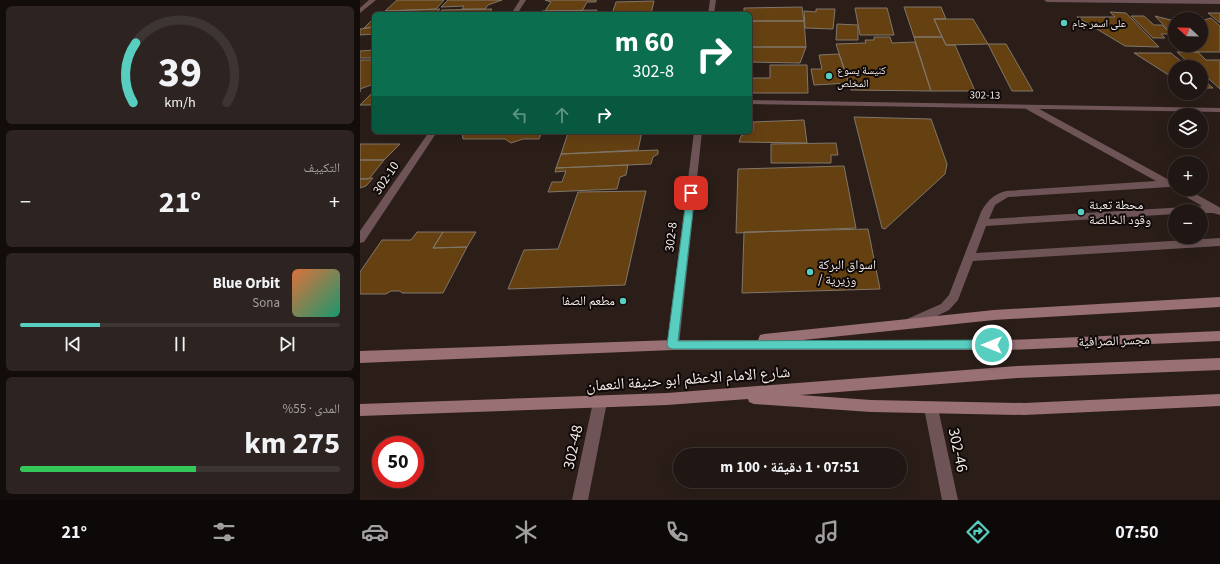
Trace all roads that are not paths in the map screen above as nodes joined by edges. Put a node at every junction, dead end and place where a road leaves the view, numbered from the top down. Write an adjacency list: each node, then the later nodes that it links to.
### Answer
1 (373, 0): 6 (street)
2 (523, 0): 7 (street)
3 (713, 0): 8 (street)
4 (1047, 0): 5 (street)
5 (1220, 2)
6 (360, 11)
7 (515, 12)
8 (711, 12)
9 (752, 102): 10 (street, 302-13)
10 (1029, 107): 11 (street, 302-13); 14 (street)
11 (1220, 110)
12 (432, 134): 21 (street, 302-10)
13 (698, 134): 27 (street, 302-8)
14 (1168, 183)
15 (1168, 185): 20 (street)
16 (1192, 196): 18 (street)
17 (1208, 210): 18 (street)
18 (1218, 210)
19 (1168, 211): 20 (street)
20 (982, 223): 23 (street)
21 (360, 239)
22 (1220, 242): 23 (street)
23 (969, 257): 25 (street)
24 (1220, 302): 25 (main road)
25 (911, 323): 28 (main road)
26 (1220, 336): 29 (main road, مجسر الصرافية)
27 (673, 345): 28 (main road, شارع الامام الاعظم ابو حنيفة النعمان); 30 (main road, شارع الامام الاعظم ابو حنيفة النعمان)
28 (716, 345): 29 (main road, شارع الامام الاعظم ابو حنيفة النعمان)
29 (1008, 345)
30 (360, 357)
31 (1220, 364): 32 (main road, مجسر الصرافية)
32 (1017, 372): 33 (main road, شارع الامام الاعظم ابو حنيفة النعمان)
33 (715, 395): 35 (main road, شارع الامام الاعظم ابو حنيفة النعمان); 36 (main road)
34 (1220, 400): 36 (main road)
35 (600, 402): 37 (main road, شارع الامام الاعظم ابو حنيفة النعمان); 38 (street, 302-48)
36 (932, 408): 39 (street, 302-46)
37 (360, 410)
38 (580, 500)
39 (950, 500)

